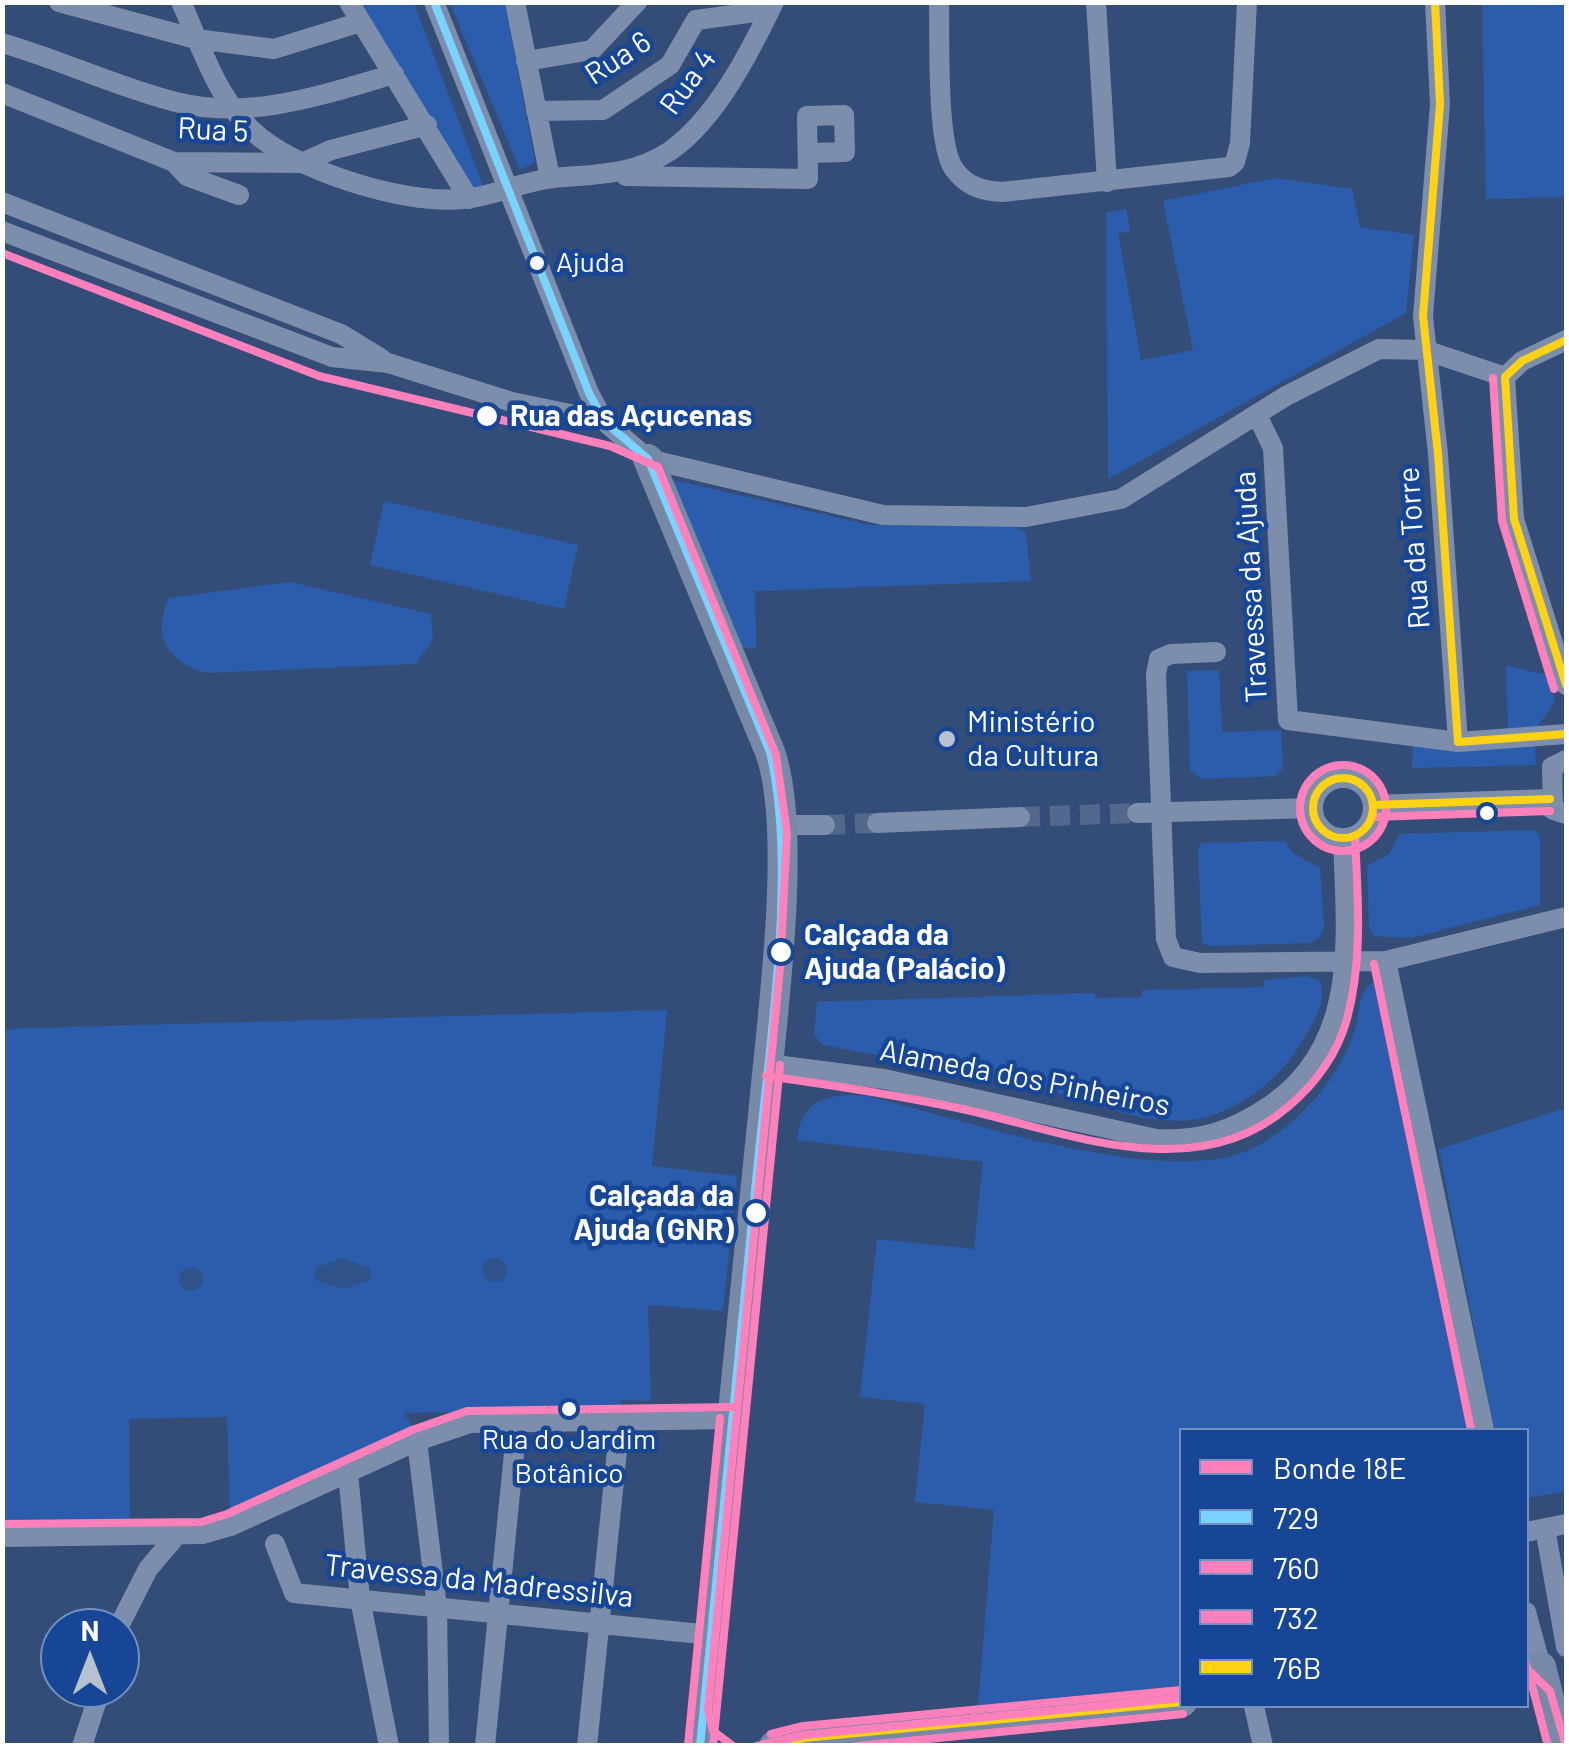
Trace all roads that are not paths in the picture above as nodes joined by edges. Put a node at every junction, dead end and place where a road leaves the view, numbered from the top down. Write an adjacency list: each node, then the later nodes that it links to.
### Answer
1 (59, 2): 13 (street)
2 (181, 2): 13 (street)
3 (349, 2): 12 (street)
4 (434, 2): 27 (street)
5 (515, 2): 15 (street)
6 (637, 2): 15 (street)
7 (938, 2): 26 (street)
8 (1096, 2): 26 (street)
9 (1247, 2): 26 (street)
10 (1434, 2): 33 (street, Rua da Torre)
11 (772, 6): 19 (street, Rua 6); 24 (street, Rua 4)
12 (361, 22): 13 (street); 16 (street)
13 (196, 39): 18 (street)
14 (2, 42): 18 (street)
15 (526, 61): 19 (street)
16 (394, 74): 18 (street); 20 (street)
17 (2, 94): 22 (street, Rua 5)
18 (233, 109): 23 (street)
19 (536, 111): 25 (street)
20 (428, 126): 23 (street, Rua 5); 29 (street)
21 (808, 152): 24 (street)
22 (174, 162): 23 (street, Rua 5); 28 (street)
23 (302, 163): 29 (street, Rua 4)
24 (609, 176): 25 (street, Rua 4)
25 (550, 178): 27 (street, Rua 4)
26 (1107, 182)
27 (508, 189): 29 (street, Rua 4); 37 (street)
28 (239, 195)
29 (469, 199)
30 (2, 202): 34 (street)
31 (2, 230): 34 (street)
32 (1566, 340): 35 (street)
33 (1425, 350): 35 (street); 36 (street); 44 (street, Rua da Torre)
34 (388, 363): 37 (street)
35 (1505, 377): 40 (street)
36 (1257, 415): 38 (street); 44 (street, Travessa da Ajuda)
37 (604, 421): 38 (street)
38 (648, 459): 54 (street)
39 (1566, 620): 40 (street)
40 (1546, 630): 42 (street)
41 (1216, 652): 48 (street)
42 (1566, 685)
43 (1566, 734): 44 (street, Travessa da Ajuda)
44 (1458, 742)
45 (1566, 756): 50 (street)
46 (1373, 805): 47 (street); 50 (street); 55 (street)
47 (1312, 808): 48 (street); 55 (street)
48 (1162, 812): 49 (street); 57 (street)
49 (1137, 813)
50 (1562, 815)
51 (1020, 817): 52 (street)
52 (878, 823)
53 (825, 824): 54 (street)
54 (780, 825): 59 (street)
55 (1344, 838): 57 (street, Alameda dos Pinheiros)
56 (1566, 918): 58 (street)
57 (1346, 960): 58 (street); 59 (street, Alameda dos Pinheiros)
58 (1386, 960): 63 (street)
59 (768, 1064): 60 (street)
60 (732, 1419): 61 (street); 76 (street)
61 (620, 1421): 62 (street); 74 (street)
62 (517, 1422): 64 (street); 73 (street)
63 (1484, 1428)
64 (418, 1441): 65 (street); 71 (street)
65 (348, 1473): 68 (street); 70 (street)
66 (1546, 1528): 77 (street)
67 (2, 1536): 68 (street)
68 (176, 1536): 72 (street)
69 (274, 1544): 70 (street, Travessa da Madressilva)
70 (360, 1599): 71 (street, Travessa da Madressilva); 85 (street)
71 (437, 1607): 73 (street, Travessa da Madressilva); 86 (street)
72 (128, 1608)
73 (498, 1614): 74 (street, Travessa da Madressilva); 87 (street)
74 (599, 1624): 76 (street, Travessa da Madressilva); 88 (street)
75 (1529, 1633): 78 (street)
76 (711, 1635): 89 (street)
77 (1566, 1647)
78 (1534, 1668): 83 (street)
79 (1179, 1702): 82 (street)
80 (94, 1708): 84 (street)
81 (1254, 1708): 91 (street)
82 (928, 1736): 90 (street)
83 (1562, 1740)
84 (82, 1746)
85 (389, 1746)
86 (439, 1746)
87 (485, 1746)
88 (587, 1746)
89 (700, 1746)
90 (774, 1746)
91 (1263, 1746)

